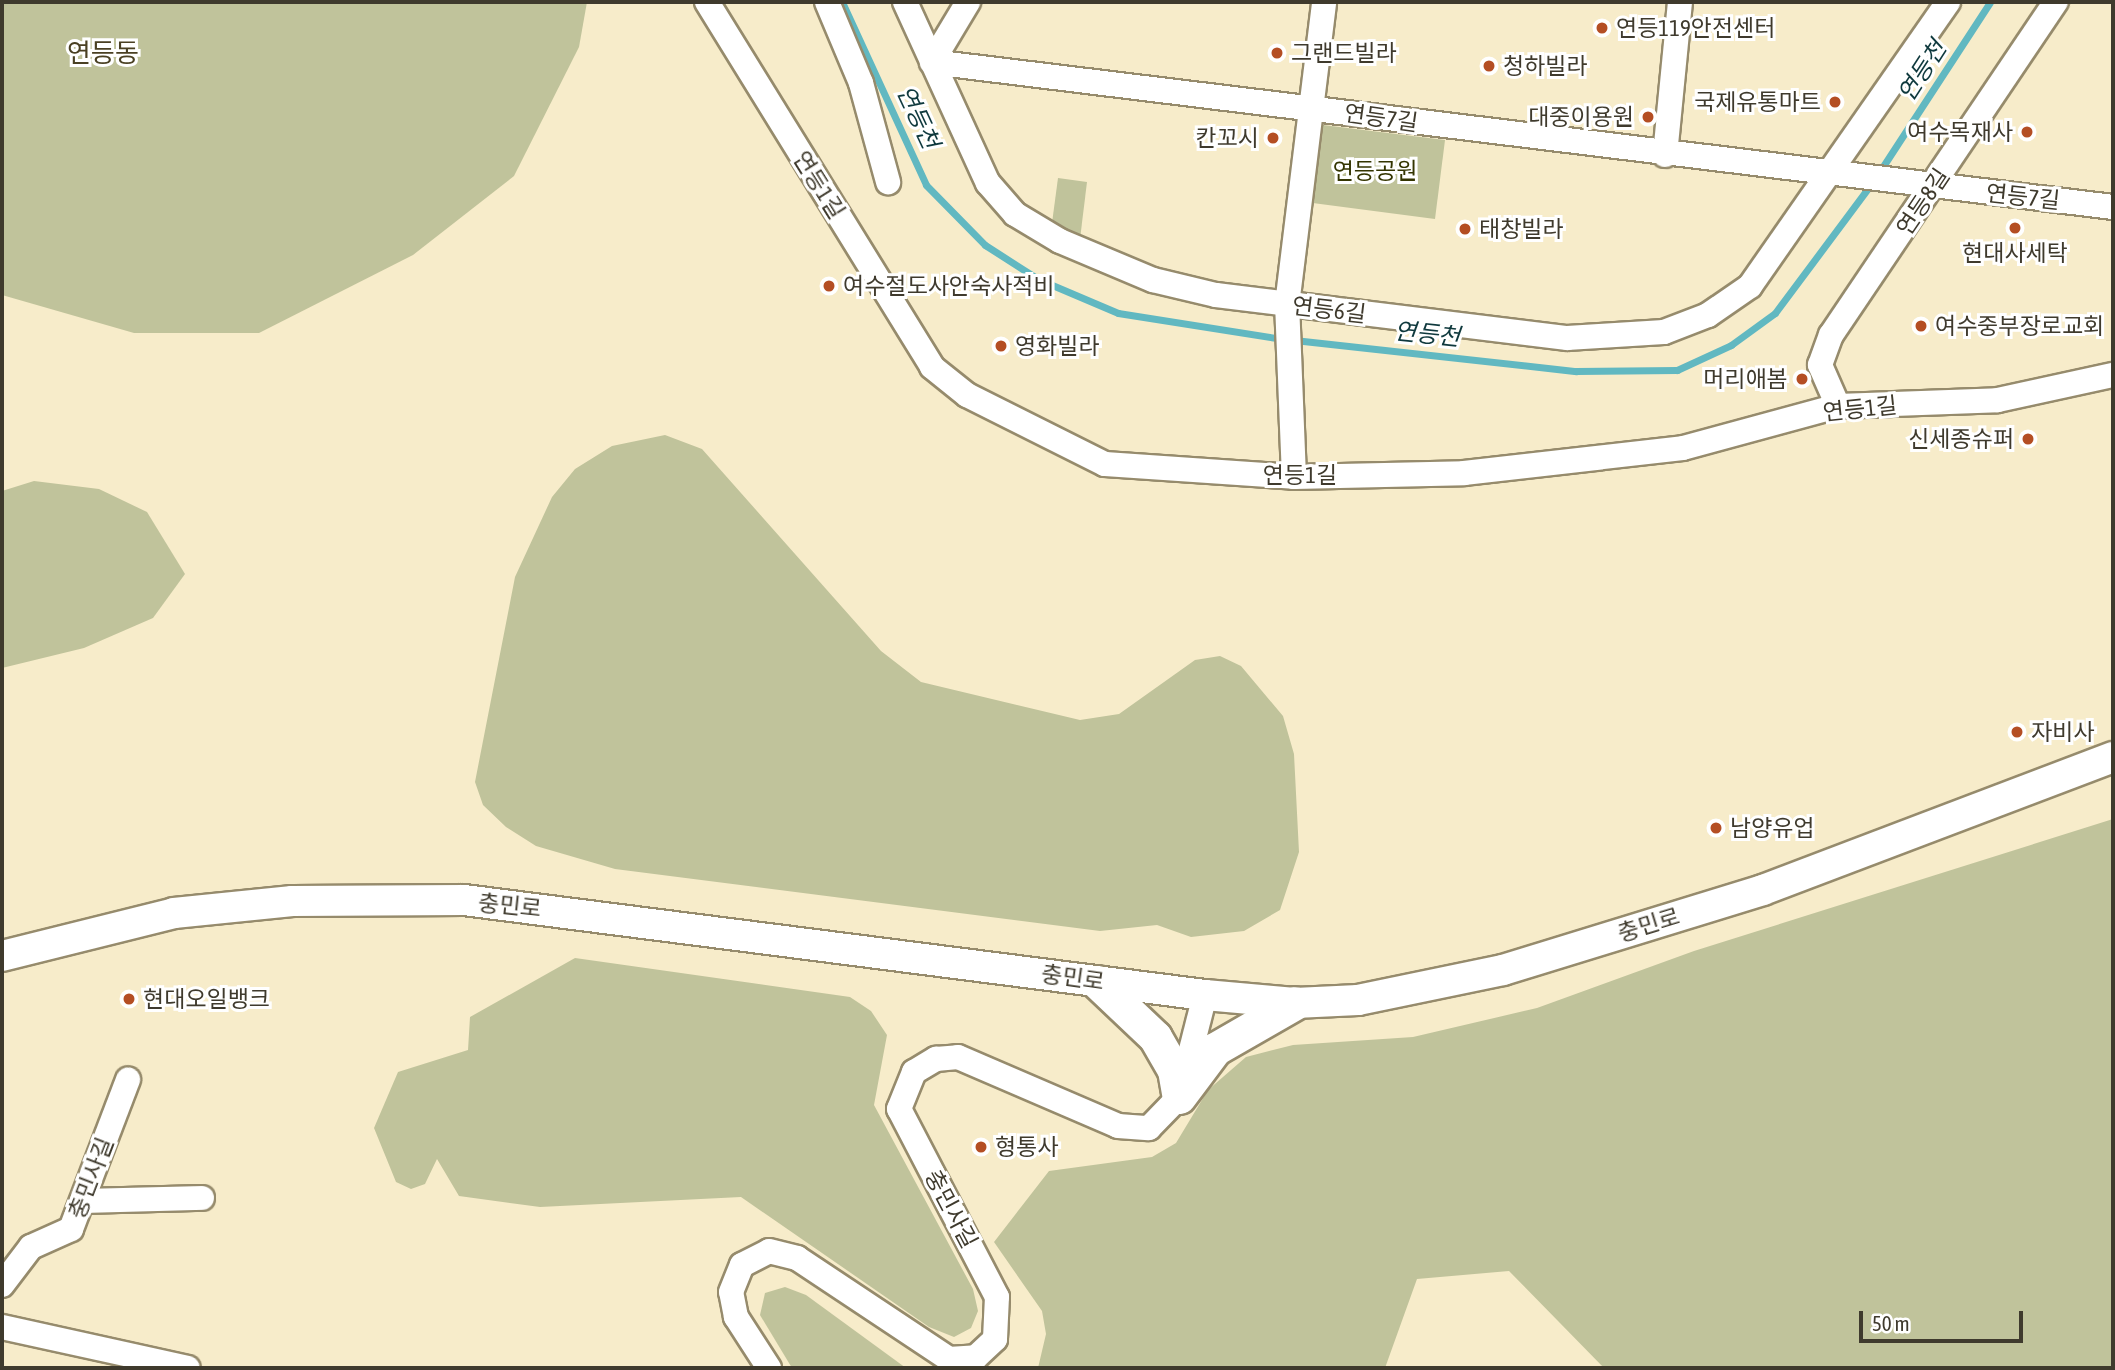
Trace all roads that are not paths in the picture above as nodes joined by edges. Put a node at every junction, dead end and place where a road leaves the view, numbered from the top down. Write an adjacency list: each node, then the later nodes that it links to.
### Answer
1 (707, 2): 19 (street, 연등1길)
2 (827, 2): 13 (street)
3 (905, 2): 9 (street, 연등6길)
4 (968, 2): 9 (street)
5 (1324, 2): 10 (street)
6 (1680, 2): 11 (street)
7 (1948, 2): 12 (street, 연등6길)
8 (2056, 2): 14 (street, 연등8길)
9 (932, 62): 10 (street, 연등7길); 16 (street, 연등6길)
10 (1311, 108): 11 (street, 연등7길); 16 (street)
11 (1665, 155): 12 (street, 연등7길)
12 (1830, 177): 14 (street, 연등7길); 16 (street, 연등6길)
13 (888, 182)
14 (1934, 187): 15 (street, 연등7길); 18 (street, 연등8길)
15 (2113, 207)
16 (1287, 305): 19 (street)
17 (2113, 375): 18 (street, 연등1길)
18 (1838, 406): 19 (street, 연등1길)
19 (1294, 477)
20 (2113, 757): 24 (street, 충민로)
21 (2, 956): 22 (street, 충민로)
22 (1097, 982): 23 (street, 충민로); 26 (main road)
23 (1205, 995): 24 (street, 충민로); 26 (street, 충민사길)
24 (1295, 1003): 26 (main road)
25 (128, 1080): 28 (street, 충민사길)
26 (1179, 1097): 32 (street, 충민사길)
27 (202, 1198): 28 (street)
28 (85, 1201): 29 (street, 충민사길)
29 (2, 1285)
30 (2, 1327): 31 (street)
31 (188, 1368)
32 (769, 1368)

